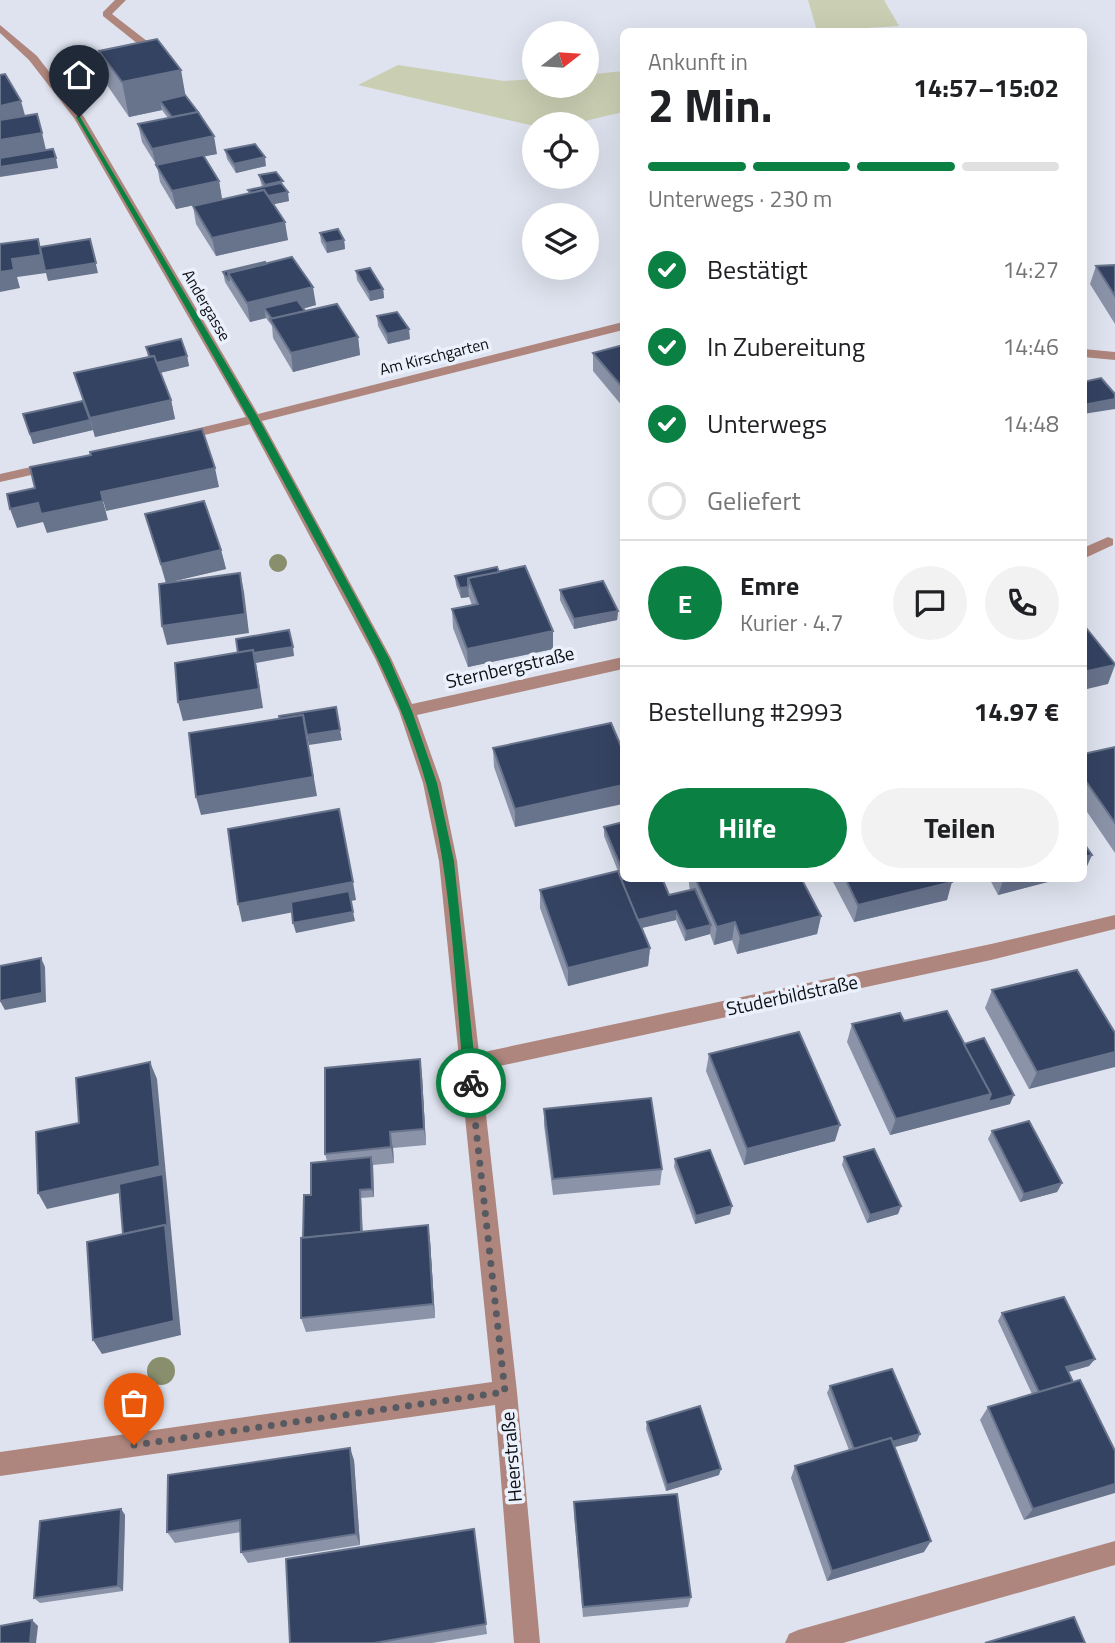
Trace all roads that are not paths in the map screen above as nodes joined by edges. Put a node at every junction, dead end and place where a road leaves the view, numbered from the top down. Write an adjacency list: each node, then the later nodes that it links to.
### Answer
1 (121, 0): 3 (street)
2 (0, 28): 7 (street, Andergasse)
3 (152, 50)
4 (620, 327): 7 (street, Am Kirschgarten)
5 (1087, 353): 6 (street)
6 (1115, 356)
7 (254, 419): 8 (street, Am Kirschgarten); 13 (street, Andergasse)
8 (160, 441)
9 (67, 463): 10 (street)
10 (0, 478)
11 (1108, 542): 12 (street)
12 (1087, 552)
13 (361, 617): 15 (street, Heerstraße)
14 (620, 664): 15 (street, Sternbergstraße)
15 (407, 711): 17 (street, Heerstraße)
16 (1115, 922): 17 (street, Studerbildstraße)
17 (469, 1063): 18 (street, Heerstraße)
18 (505, 1392): 19 (street); 21 (street, Heerstraße)
19 (0, 1464)
20 (1115, 1553): 22 (street)
21 (527, 1643)
22 (798, 1643)

